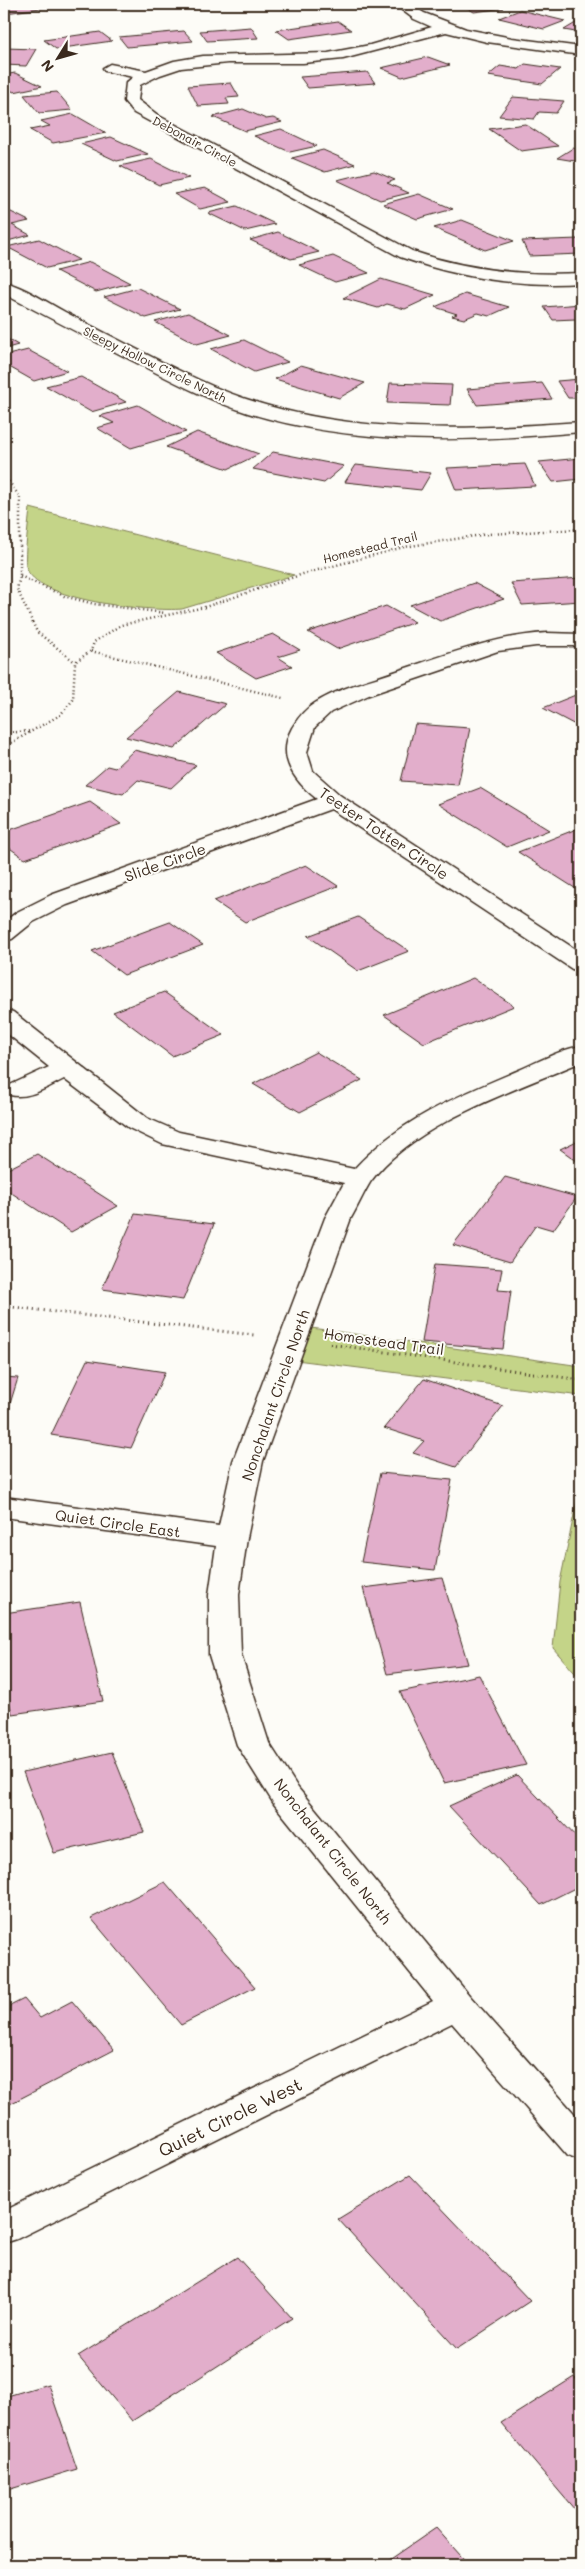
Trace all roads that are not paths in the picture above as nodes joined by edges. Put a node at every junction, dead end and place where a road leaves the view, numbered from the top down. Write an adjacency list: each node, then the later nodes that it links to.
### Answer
1 (401, 4): 2 (street)
2 (447, 27): 3 (street); 5 (street)
3 (581, 51)
4 (110, 68): 5 (street)
5 (145, 75): 6 (street, Debonair Circle)
6 (581, 278)
7 (4, 288): 8 (street, Sleepy Hollow Circle North)
8 (581, 427)
9 (581, 640): 10 (street, Teeter Totter Circle)
10 (333, 801): 11 (street, Slide Circle); 12 (street, Teeter Totter Circle)
11 (4, 934)
12 (581, 964)
13 (4, 1017): 15 (street)
14 (581, 1053): 17 (street, Nonchalant Circle North)
15 (67, 1069): 16 (street); 17 (street)
16 (19, 1090)
17 (360, 1178): 19 (street, Nonchalant Circle North)
18 (4, 1507): 19 (street, Quiet Circle East)
19 (232, 1538): 20 (street, Nonchalant Circle North)
20 (457, 2005): 21 (street, Nonchalant Circle North); 22 (street, Quiet Circle West)
21 (581, 2146)
22 (4, 2228)

